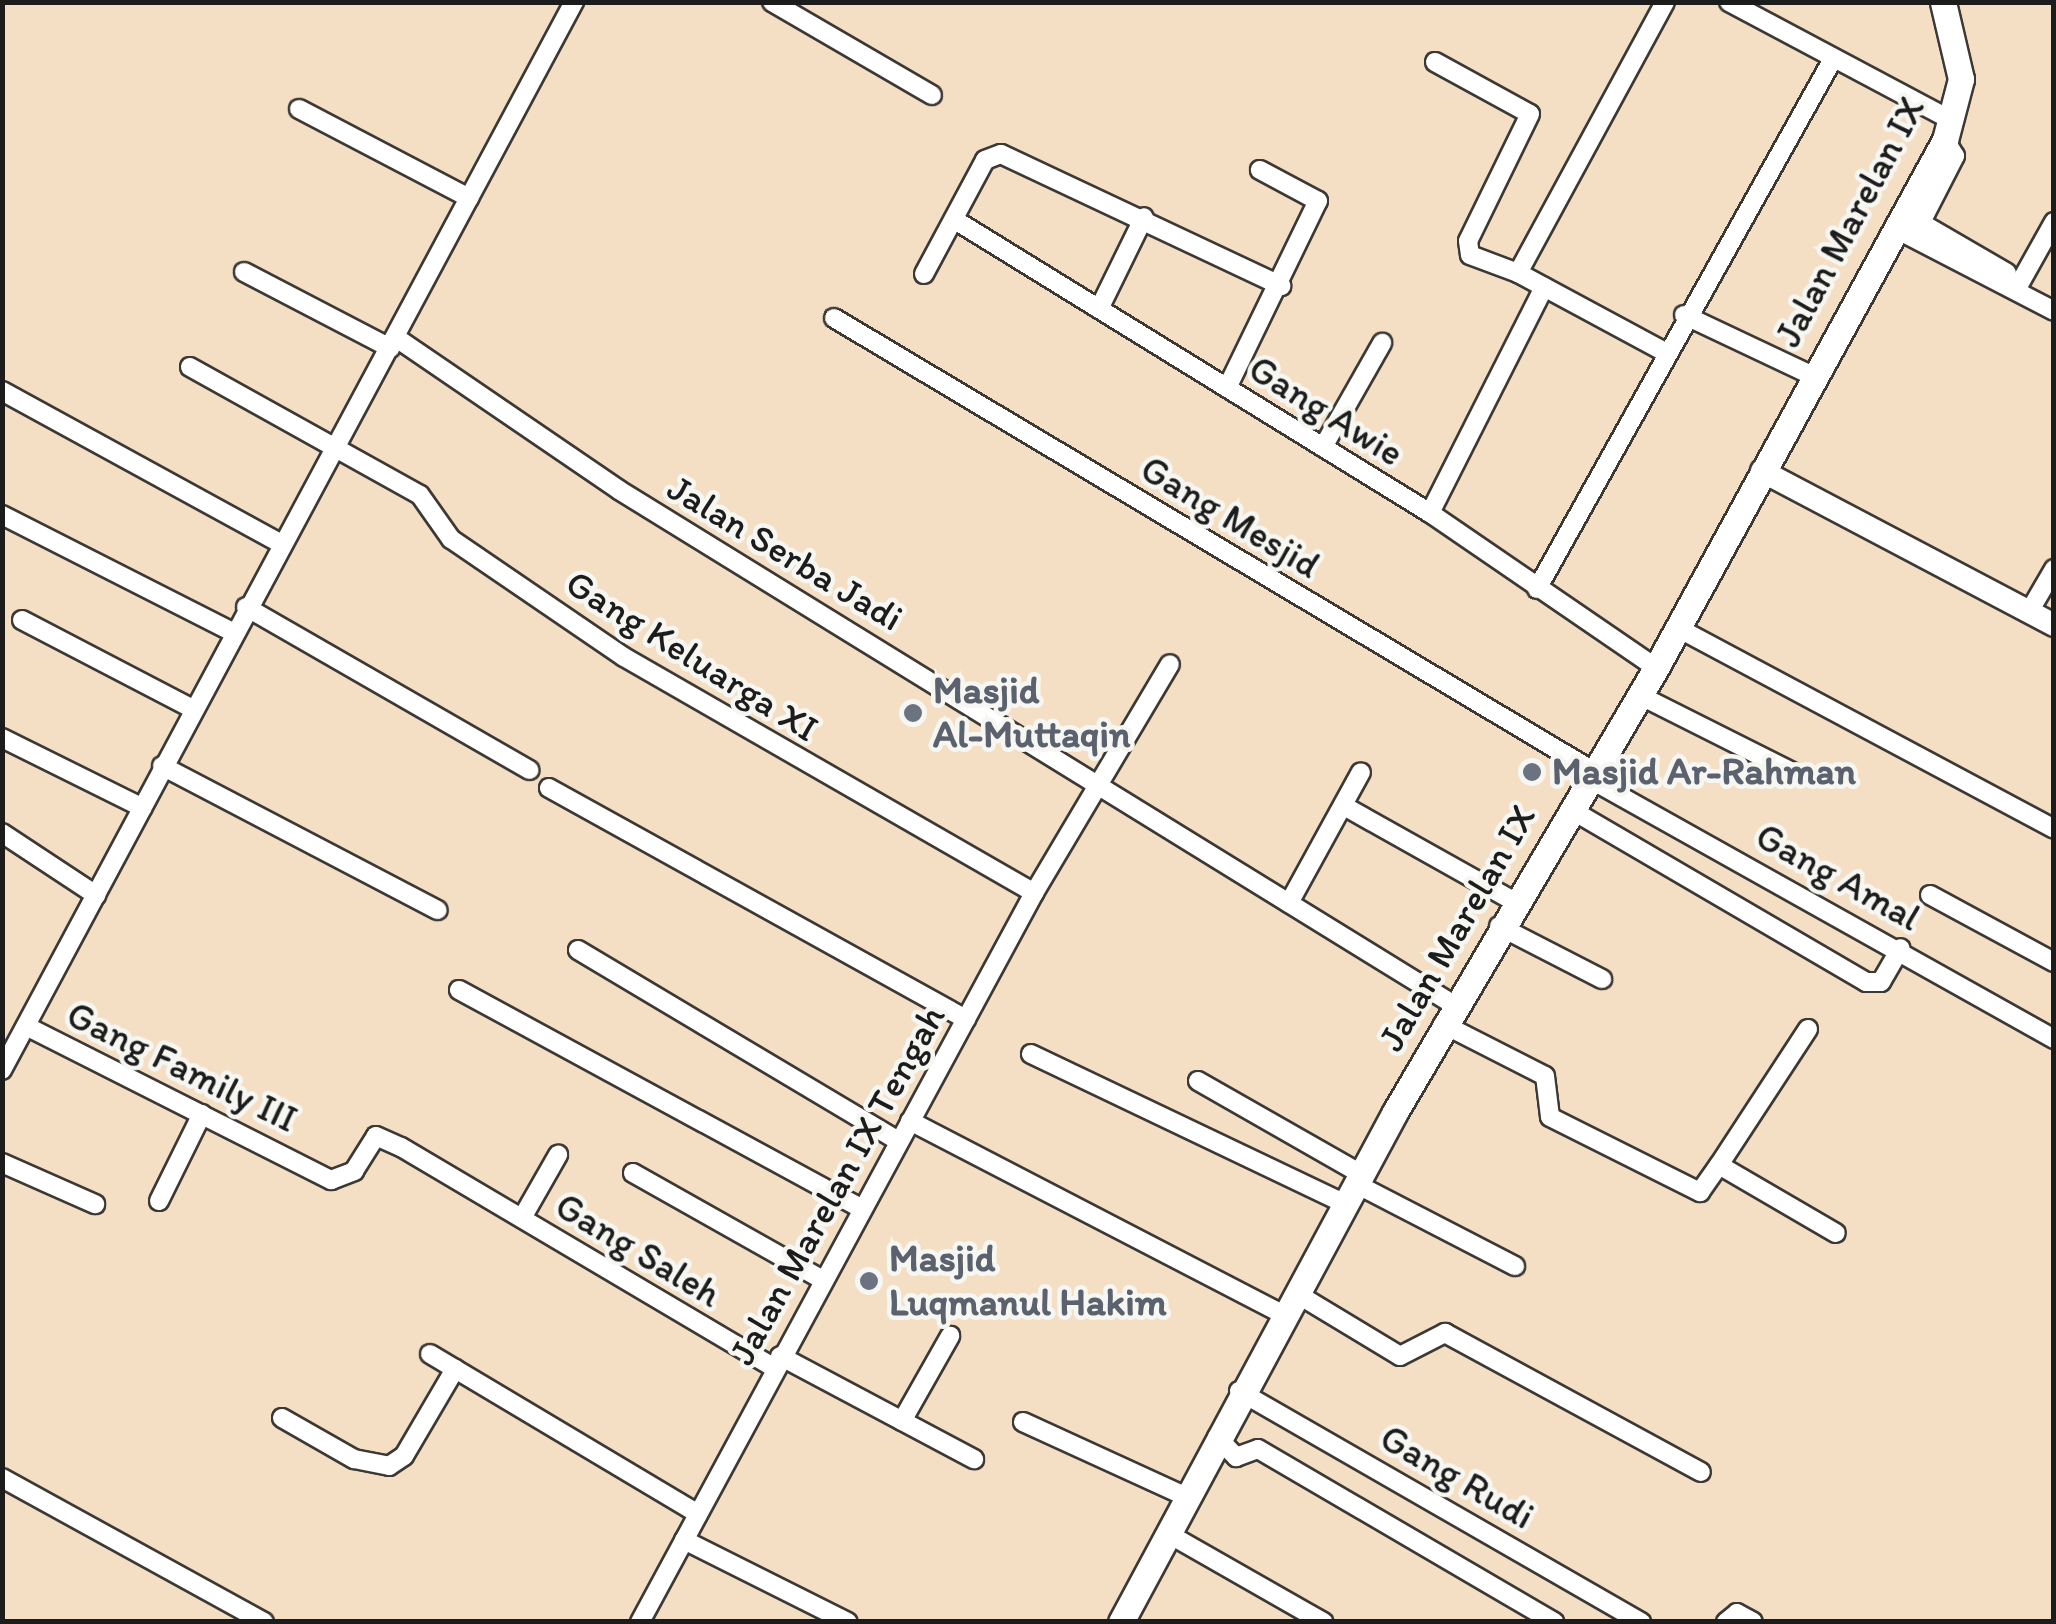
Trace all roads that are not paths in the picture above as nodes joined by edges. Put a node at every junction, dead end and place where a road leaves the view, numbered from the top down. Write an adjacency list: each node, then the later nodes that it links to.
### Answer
1 (574, 2): 12 (street)
2 (772, 2): 8 (street)
3 (1664, 2): 18 (street)
4 (1729, 2): 6 (street)
5 (1943, 2): 10 (main road, Jalan Marelan IX)
6 (1833, 59): 10 (street); 26 (street)
7 (1435, 62): 18 (street)
8 (932, 95)
9 (299, 109): 12 (street)
10 (1947, 129): 16 (main road, Jalan Marelan IX)
11 (1260, 170): 21 (street)
12 (469, 198): 28 (street)
13 (1144, 217): 14 (street); 21 (street); 24 (street)
14 (955, 220): 19 (street); 24 (street, Gang Awie)
15 (2054, 222): 20 (street)
16 (1907, 227): 20 (street); 32 (main road, Jalan Marelan IX)
17 (244, 272): 28 (street, Jalan Serba Jadi)
18 (1518, 273): 22 (street)
19 (924, 274)
20 (2018, 285): 23 (street); 25 (street)
21 (1282, 286): 33 (street)
22 (1544, 287): 30 (street); 38 (street)
23 (2054, 298)
24 (1099, 309): 33 (street, Gang Awie)
25 (2054, 311)
26 (1684, 315): 30 (street); 32 (street)
27 (834, 318): 57 (street, Gang Mesjid)
28 (392, 342): 36 (street); 59 (street, Jalan Serba Jadi)
29 (1382, 343): 35 (street)
30 (1663, 351): 42 (street)
31 (190, 367): 36 (street, Gang Keluarga XI)
32 (1810, 375): 37 (main road, Jalan Marelan IX)
33 (1227, 388): 35 (street, Gang Awie)
34 (2, 392): 40 (street)
35 (1323, 447): 38 (street, Gang Awie)
36 (336, 448): 40 (street); 66 (street, Gang Keluarga XI)
37 (1762, 471): 44 (street); 47 (main road, Jalan Marelan IX)
38 (1430, 513): 42 (street, Gang Awie)
39 (2, 515): 48 (street)
40 (282, 544): 43 (street)
41 (2054, 569): 44 (street)
42 (1537, 589): 50 (street, Gang Awie)
43 (246, 607): 48 (street); 55 (street)
44 (2030, 612): 46 (street)
45 (22, 620): 52 (street)
46 (2054, 625)
47 (1678, 628): 50 (main road, Jalan Marelan IX); 64 (street)
48 (234, 632): 52 (street)
49 (1170, 664): 59 (street, Jalan Marelan IX Tengah)
50 (1656, 668): 51 (main road, Jalan Marelan IX)
51 (1640, 695): 57 (main road, Jalan Marelan IX); 58 (street)
52 (192, 710): 54 (street)
53 (2, 738): 62 (street)
54 (162, 766): 62 (street); 71 (street)
55 (530, 770)
56 (1361, 772): 61 (street)
57 (1590, 774): 63 (main road, Jalan Marelan IX); 73 (street, Gang Amal)
58 (1796, 774)
59 (1097, 784): 66 (street, Jalan Marelan IX Tengah); 70 (street, Jalan Serba Jadi)
60 (549, 788): 79 (street)
61 (1344, 806): 69 (street); 70 (street)
62 (143, 808): 67 (street)
63 (1570, 808): 69 (main road, Jalan Marelan IX); 73 (street)
64 (2054, 828)
65 (2, 834): 67 (street)
66 (1034, 893): 79 (street, Jalan Marelan IX Tengah)
67 (96, 896): 80 (street)
68 (1930, 896): 75 (street)
69 (1513, 901): 72 (main road, Jalan Marelan IX)
70 (1289, 902): 78 (street, Jalan Serba Jadi)
71 (438, 910)
72 (1499, 926): 76 (street); 78 (main road, Jalan Marelan IX)
73 (1901, 948): 82 (street, Gang Amal)
74 (578, 950): 88 (street)
75 (2054, 962)
76 (1602, 979)
77 (459, 990): 97 (street)
78 (1449, 1014): 91 (street, Jalan Serba Jadi); 94 (main road, Jalan Marelan IX)
79 (966, 1019): 87 (street, Jalan Marelan IX Tengah)
80 (26, 1026): 84 (street); 86 (street, Gang Family III)
81 (1808, 1029): 91 (street)
82 (2054, 1039)
83 (1030, 1054): 94 (street)
84 (2, 1070)
85 (1198, 1082): 94 (street)
86 (202, 1114): 92 (street, Gang Family III); 95 (street)
87 (910, 1122): 88 (street, Jalan Marelan IX Tengah); 102 (street)
88 (899, 1141): 97 (street, Jalan Marelan IX Tengah)
89 (558, 1155): 98 (street)
90 (2, 1163): 96 (street)
91 (1719, 1165): 99 (street)
92 (309, 1166): 98 (street, Gang Saleh)
93 (633, 1174): 101 (street)
94 (1354, 1187): 100 (street); 102 (main road, Jalan Marelan IX)
95 (159, 1200)
96 (95, 1204)
97 (862, 1209): 101 (street, Jalan Marelan IX Tengah)
98 (522, 1218): 105 (street, Gang Saleh)
99 (1836, 1233)
100 (1515, 1266)
101 (823, 1280): 105 (street, Jalan Marelan IX Tengah)
102 (1292, 1306): 107 (main road, Jalan Marelan IX); 113 (street)
103 (950, 1336): 109 (street)
104 (430, 1354): 106 (street)
105 (777, 1362): 109 (street, Gang Saleh); 116 (street, Jalan Marelan IX Tengah)
106 (455, 1370): 108 (street); 116 (street)
107 (1240, 1391): 111 (main road, Jalan Marelan IX); 125 (street, Gang Rudi)
108 (282, 1418)
109 (902, 1421): 112 (street, Gang Saleh)
110 (1023, 1422): 115 (street)
111 (1217, 1437): 115 (main road, Jalan Marelan IX); 124 (street)
112 (974, 1459)
113 (1701, 1472)
114 (2, 1478): 119 (street)
115 (1188, 1497): 117 (main road, Jalan Marelan IX)
116 (698, 1514): 118 (street, Jalan Marelan IX Tengah)
117 (1166, 1533): 122 (main road, Jalan Marelan IX); 123 (street)
118 (684, 1540): 120 (street, Jalan Marelan IX Tengah); 121 (street)
119 (264, 1622)
120 (640, 1622)
121 (848, 1622)
122 (1122, 1622)
123 (1323, 1622)
124 (1554, 1622)
125 (1641, 1622)
126 (1726, 1622): 127 (street)
127 (1753, 1622)

